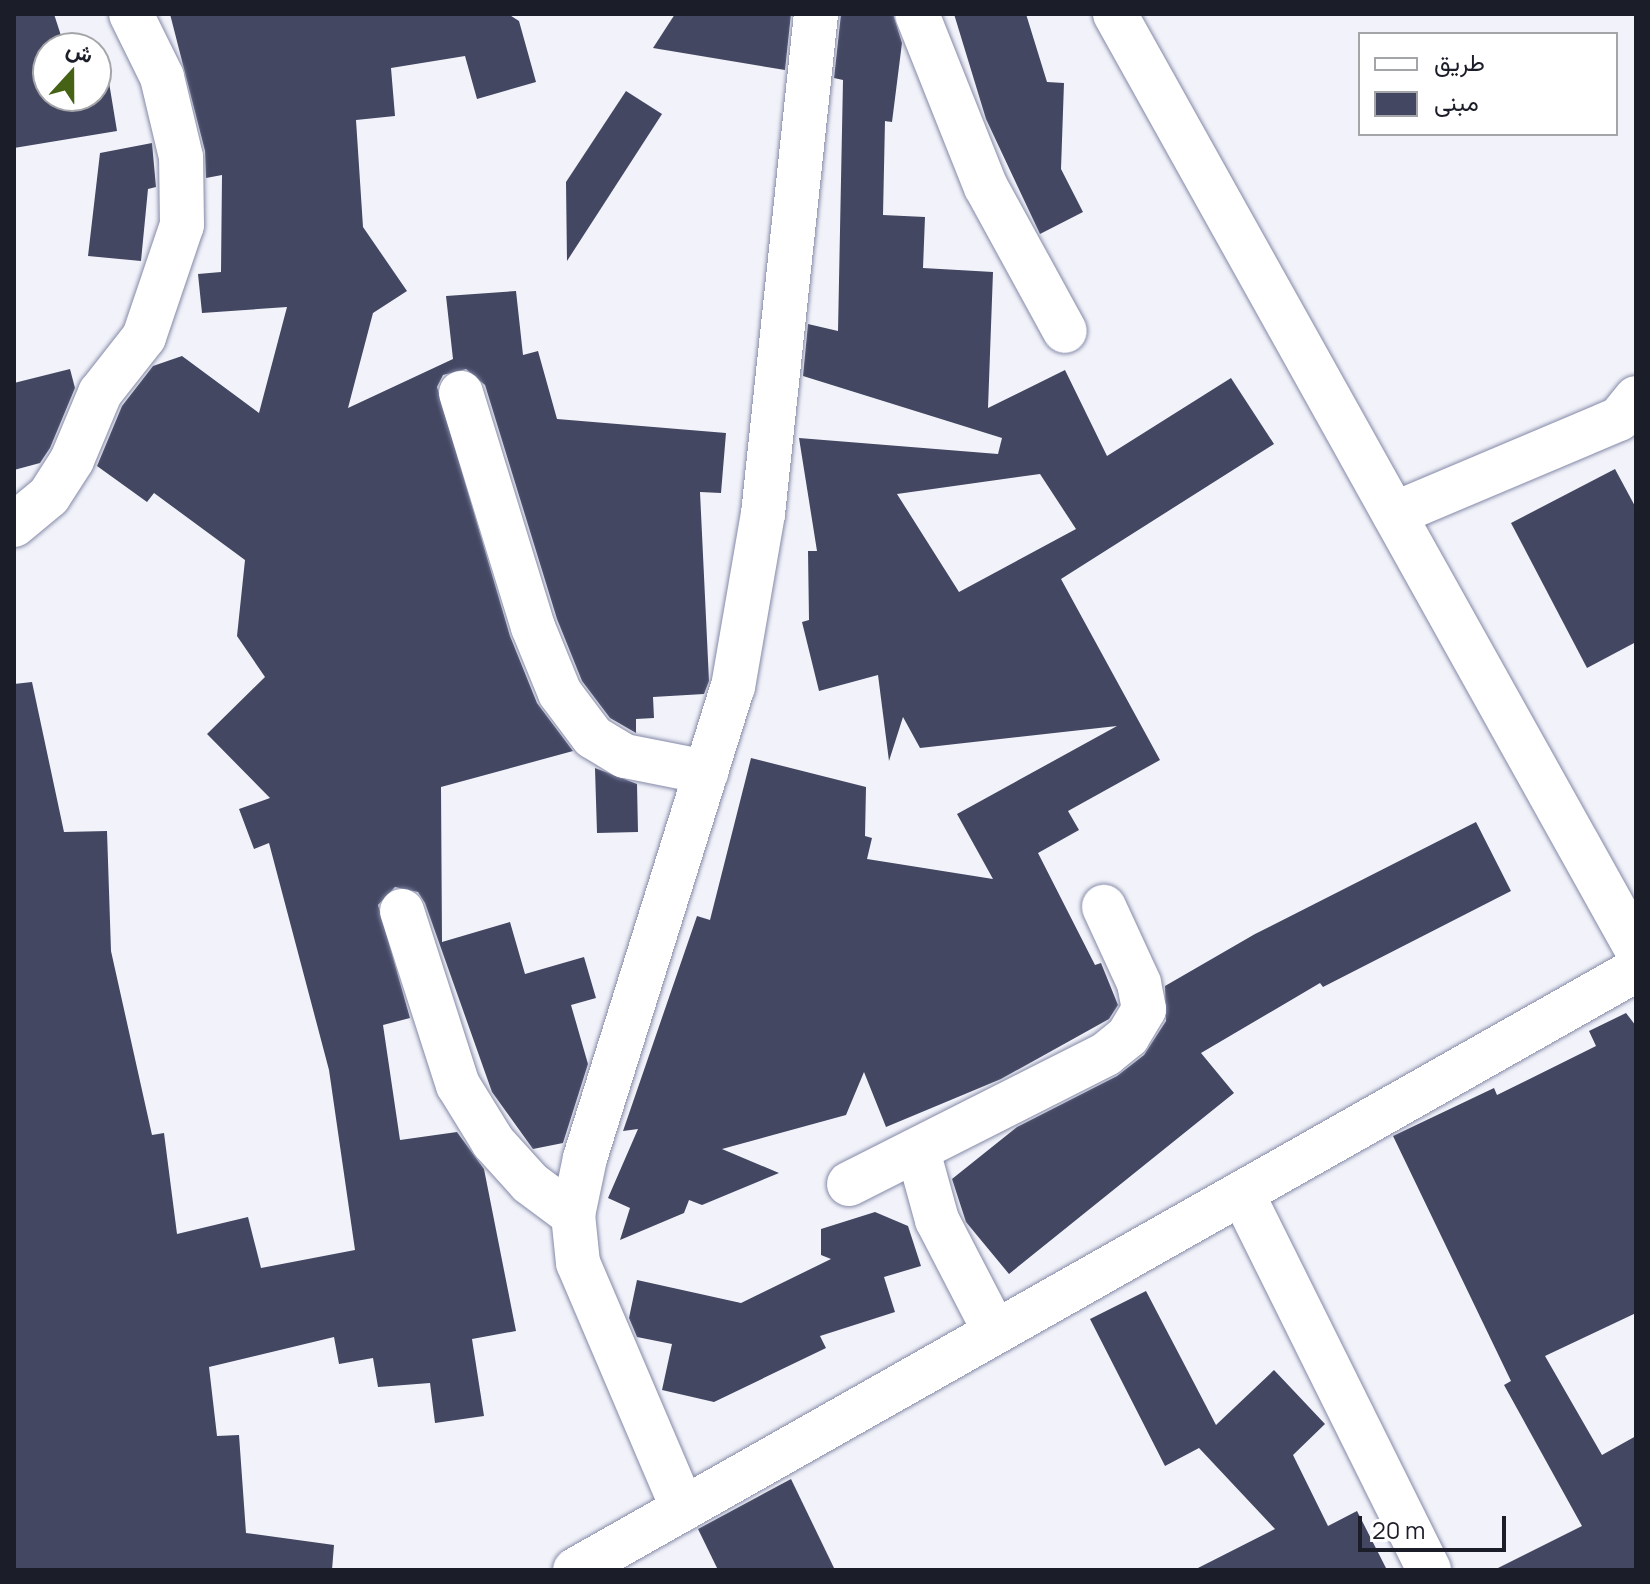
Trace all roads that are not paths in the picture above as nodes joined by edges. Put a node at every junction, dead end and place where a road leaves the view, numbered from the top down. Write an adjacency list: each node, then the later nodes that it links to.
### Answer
1 (131, 14): 9 (street)
2 (816, 14): 10 (street)
3 (917, 14): 5 (street)
4 (1115, 14): 8 (street)
5 (1065, 331)
6 (461, 393): 10 (street)
7 (1636, 398): 8 (street)
8 (1394, 514): 13 (street)
9 (14, 525)
10 (706, 772): 18 (street)
11 (1104, 907): 15 (street)
12 (402, 911): 18 (street)
13 (1636, 948)
14 (1636, 970): 17 (street)
15 (918, 1151): 16 (street); 19 (street)
16 (849, 1184)
17 (1242, 1193): 19 (street); 22 (street)
18 (573, 1215): 20 (street)
19 (995, 1332): 20 (street)
20 (683, 1509): 21 (street)
21 (575, 1570)
22 (1429, 1570)

